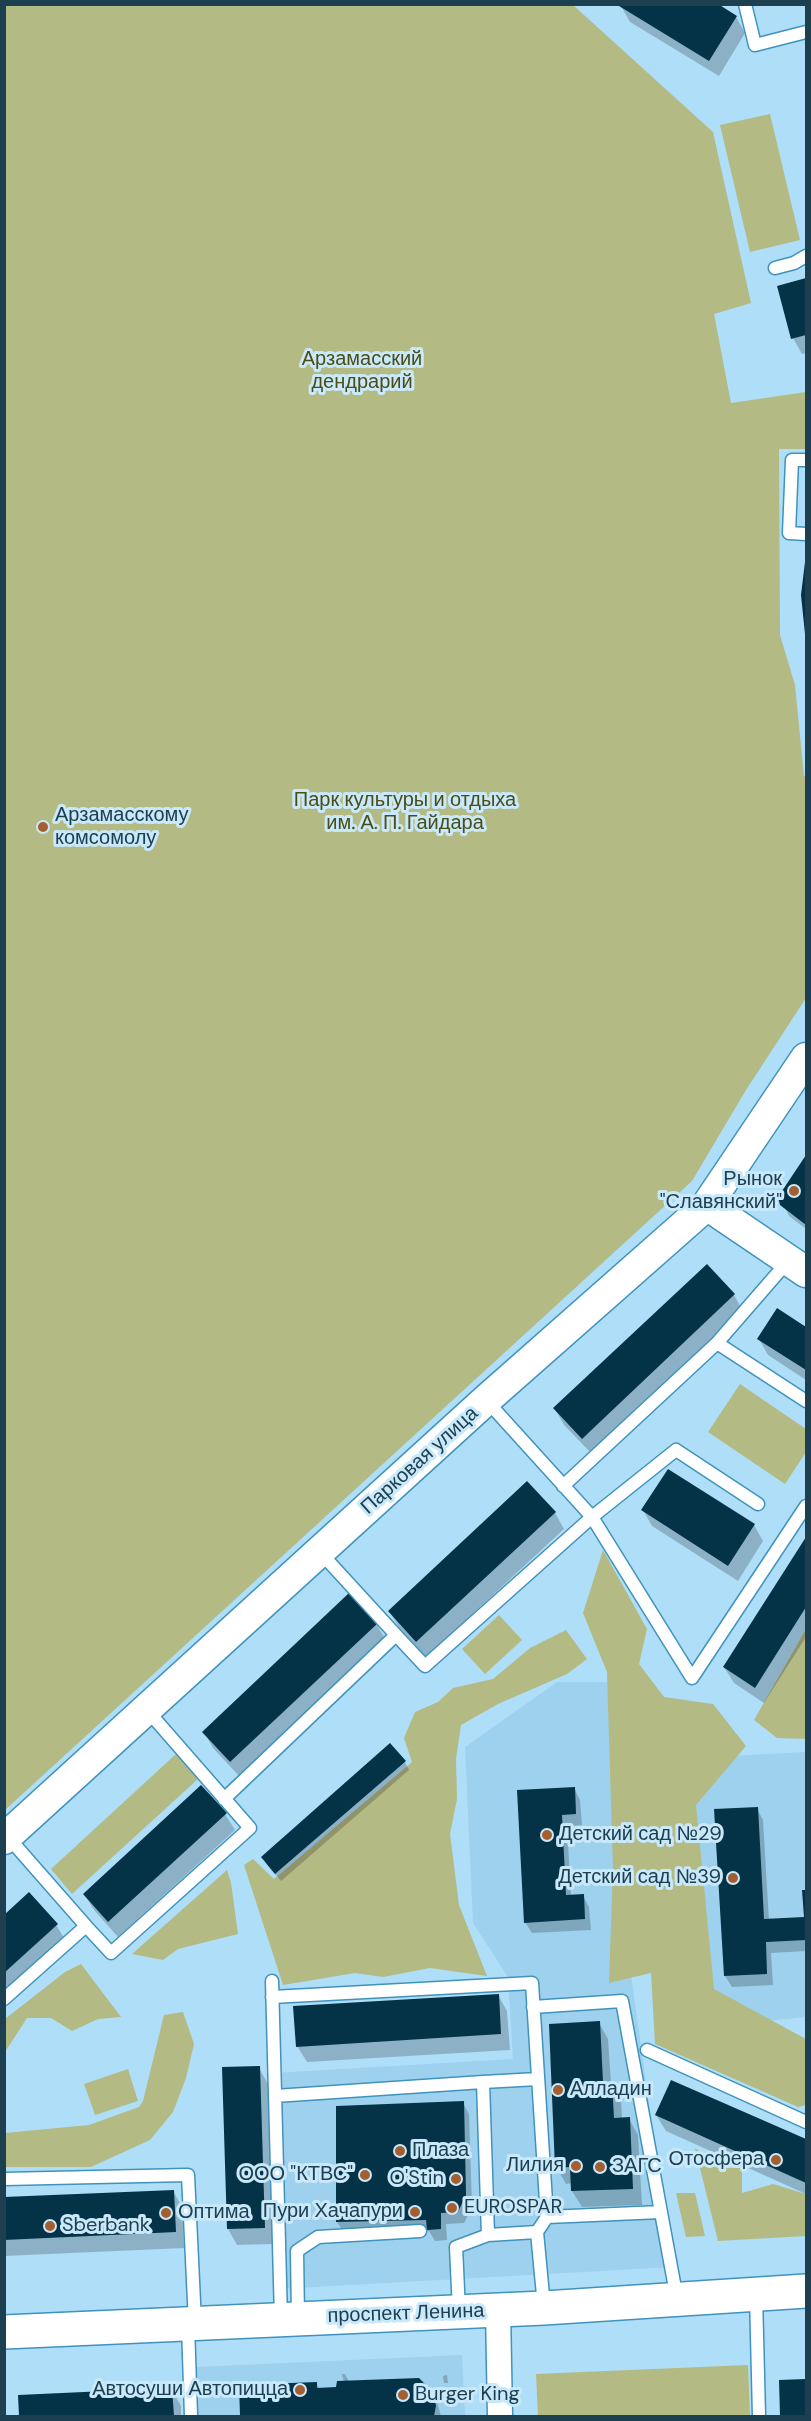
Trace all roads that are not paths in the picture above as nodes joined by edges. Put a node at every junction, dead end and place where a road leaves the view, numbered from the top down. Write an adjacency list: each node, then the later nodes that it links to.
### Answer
1 (745, 4): 2 (lane)
2 (807, 32)
3 (807, 256): 4 (lane)
4 (775, 268)
5 (807, 460): 6 (lane)
6 (807, 534)
7 (807, 1058): 8 (street, Парковая улица)
8 (707, 1205): 9 (street); 11 (street, Парковая улица)
9 (798, 1266): 10 (lane)
10 (717, 1343): 12 (lane); 13 (lane)
11 (486, 1400): 13 (lane); 17 (street, Парковая улица)
12 (807, 1401)
13 (563, 1486): 16 (lane)
14 (758, 1504): 16 (lane)
15 (807, 1506): 16 (lane)
16 (592, 1517): 18 (lane)
17 (320, 1552): 18 (lane); 19 (street, Парковая улица)
18 (396, 1635): 20 (lane)
19 (147, 1709): 20 (lane); 21 (street, Парковая улица)
20 (224, 1799): 22 (lane)
21 (6, 1838): 22 (lane)
22 (86, 1926): 25 (lane)
23 (272, 1982): 24 (lane)
24 (272, 1996): 26 (lane); 30 (lane)
25 (4, 1999)
26 (533, 2007): 28 (lane); 33 (lane)
27 (647, 2050): 31 (lane)
28 (538, 2079): 29 (lane); 34 (lane)
29 (483, 2082): 30 (lane); 37 (lane)
30 (274, 2096): 44 (lane)
31 (807, 2122)
32 (4, 2179): 45 (lane)
33 (661, 2212): 34 (lane); 40 (lane)
34 (547, 2217): 36 (lane)
35 (420, 2231): 44 (lane)
36 (537, 2232): 37 (lane); 41 (lane)
37 (488, 2235): 43 (lane)
38 (807, 2291): 39 (main road, проспект Ленина)
39 (756, 2295): 40 (main road, проспект Ленина); 49 (lane)
40 (677, 2300): 41 (main road, проспект Ленина)
41 (544, 2308): 42 (main road, проспект Ленина)
42 (498, 2310): 43 (main road, проспект Ленина); 48 (street)
43 (459, 2312): 44 (main road, проспект Ленина)
44 (290, 2319): 45 (main road, проспект Ленина)
45 (191, 2324): 46 (main road, проспект Ленина); 47 (lane)
46 (4, 2332)
47 (191, 2416)
48 (500, 2416)
49 (759, 2416)

